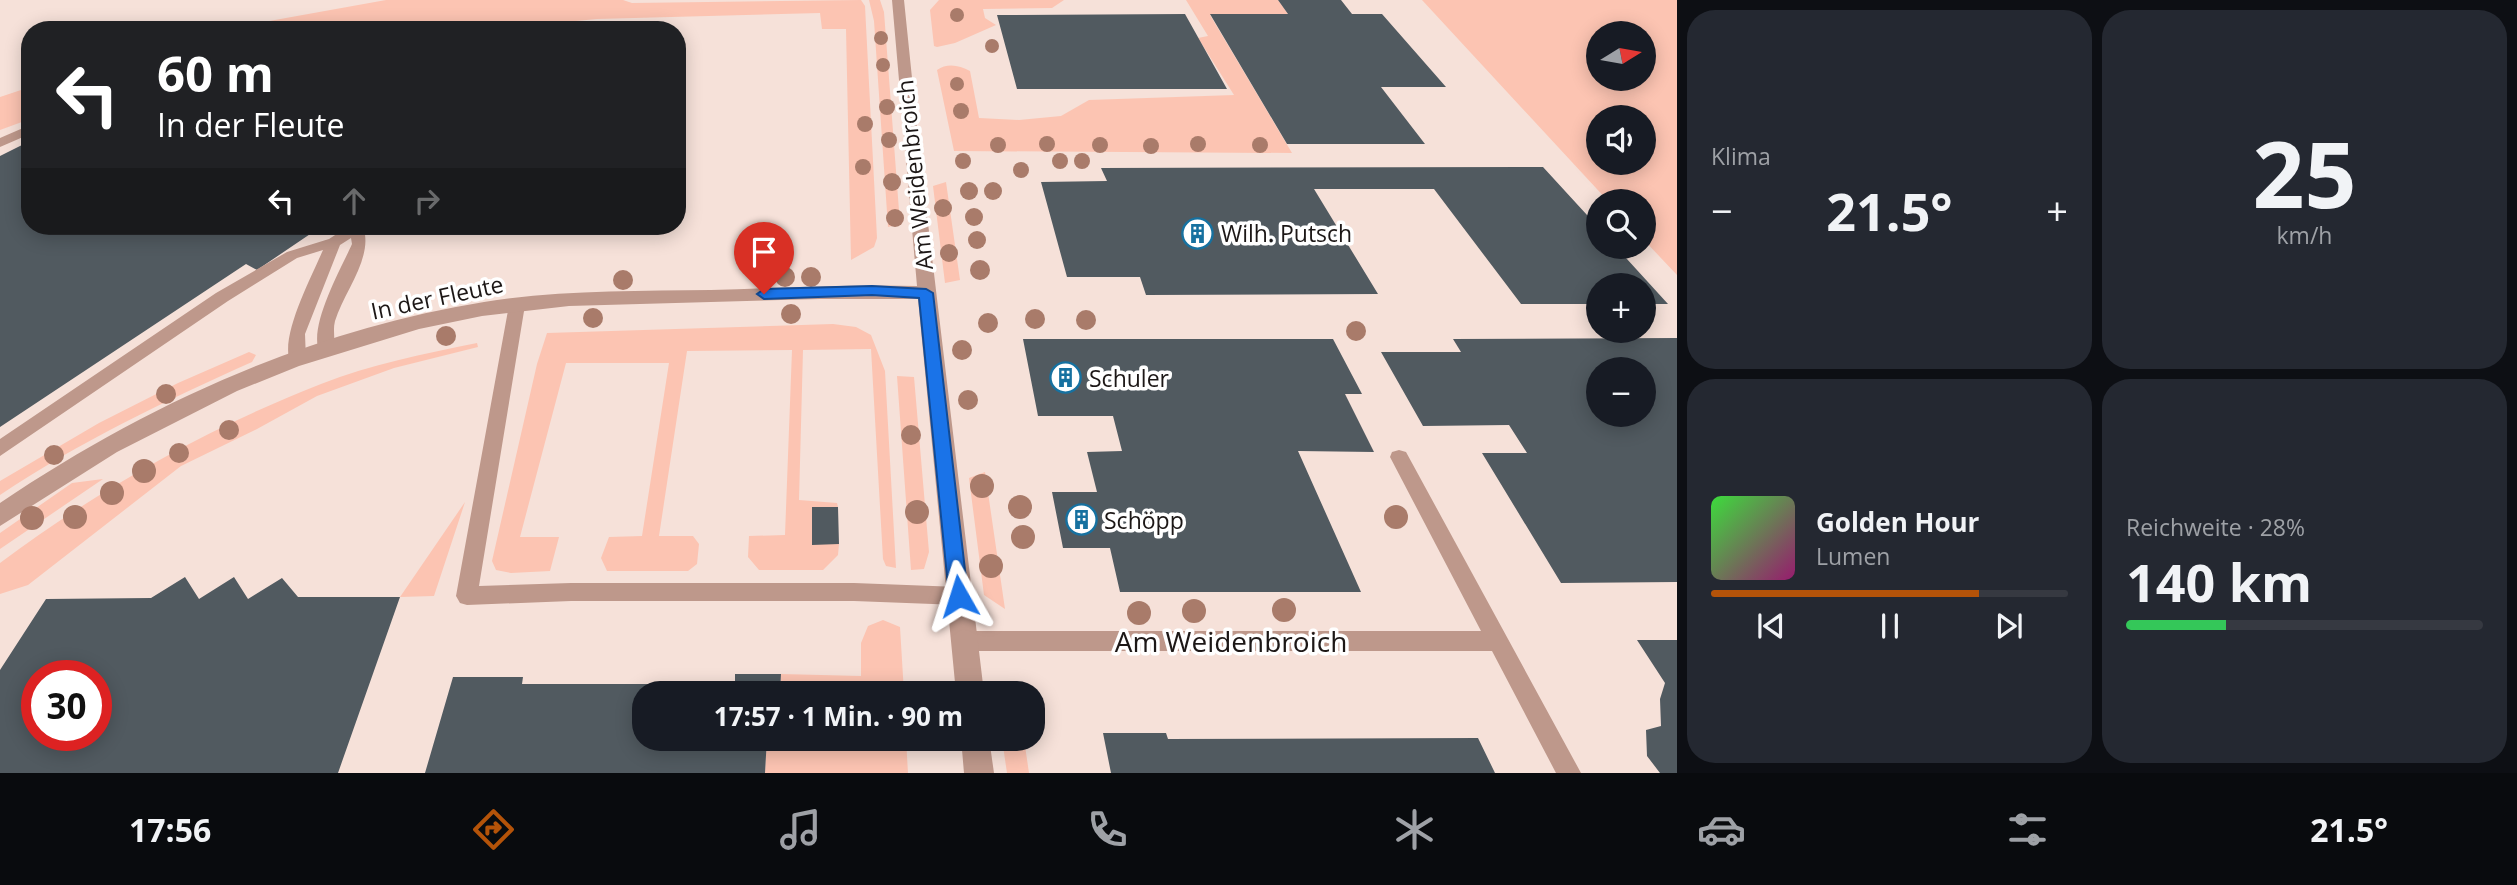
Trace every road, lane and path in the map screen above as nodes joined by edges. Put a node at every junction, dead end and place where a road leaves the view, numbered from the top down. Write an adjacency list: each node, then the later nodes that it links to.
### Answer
1 (898, 0): 7 (street, Am Weidenbroich)
2 (21, 134): 3 (lane)
3 (0, 143)
4 (345, 235): 6 (lane)
5 (358, 235): 9 (lane)
6 (334, 242): 10 (lane); 11 (lane)
7 (926, 293): 8 (street, In der Fleute); 14 (street, Am Weidenbroich)
8 (517, 305): 9 (street, In der Fleute); 14 (lane)
9 (326, 349): 10 (street, In der Fleute)
10 (297, 360): 13 (street, In der Fleute)
11 (0, 449)
12 (1399, 457): 16 (lane)
13 (0, 516)
14 (959, 596): 15 (street, Am Weidenbroich)
15 (965, 641): 16 (lane, Am Weidenbroich); 17 (street, Am Weidenbroich)
16 (1498, 641): 20 (lane)
17 (969, 681)
18 (976, 751): 19 (street)
19 (979, 773)
20 (1569, 773)

